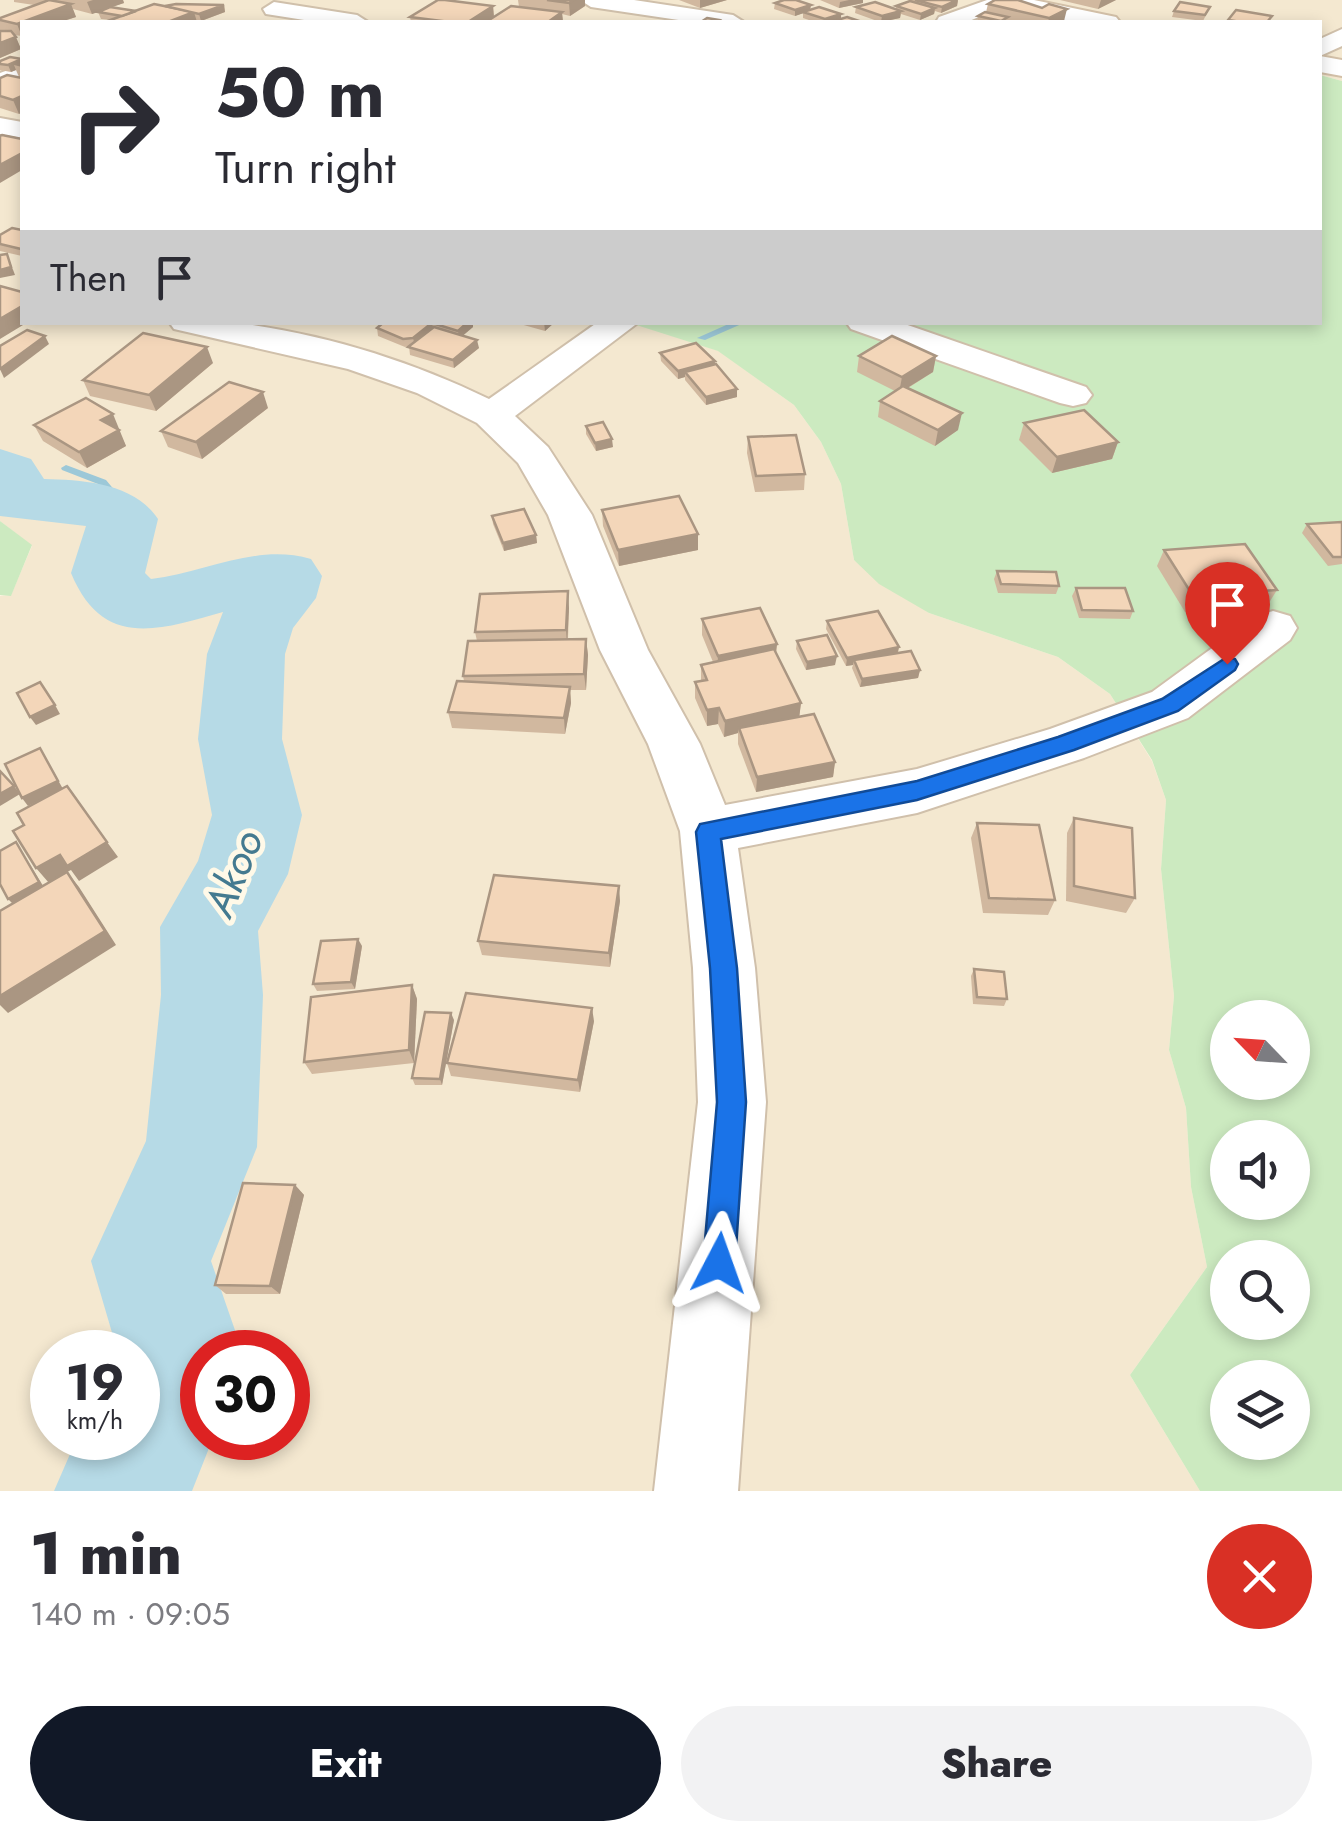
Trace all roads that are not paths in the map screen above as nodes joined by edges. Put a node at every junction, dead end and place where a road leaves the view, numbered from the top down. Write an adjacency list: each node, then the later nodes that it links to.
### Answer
1 (301, 0): 4 (street)
2 (591, 0): 5 (street)
3 (1002, 1): 6 (street); 7 (street)
4 (337, 20)
5 (721, 20)
6 (952, 20)
7 (1098, 20)
8 (200, 325): 12 (street)
9 (618, 325): 12 (street)
10 (872, 325): 11 (street)
11 (1072, 395)
12 (491, 415): 14 (street)
13 (1273, 628): 14 (street)
14 (708, 832): 15 (street)
15 (696, 1491)

